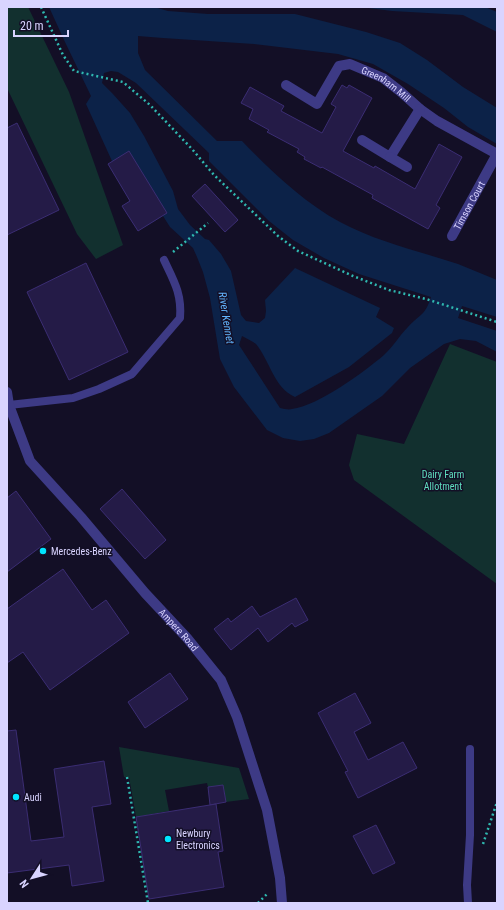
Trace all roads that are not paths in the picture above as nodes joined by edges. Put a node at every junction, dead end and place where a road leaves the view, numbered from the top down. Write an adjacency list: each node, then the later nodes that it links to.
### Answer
1 (286, 85): 2 (street, Greenham Mill)
2 (420, 109): 4 (street, Greenham Mill); 5 (street)
3 (362, 140): 5 (street)
4 (497, 154): 7 (street, Timson Court)
5 (390, 157): 6 (street)
6 (407, 167)
7 (452, 236)
8 (164, 260): 10 (lane)
9 (7, 392): 10 (street, Ampere Road)
10 (9, 405): 12 (street, Ampere Road)
11 (470, 749): 13 (lane)
12 (282, 903)
13 (468, 903)

